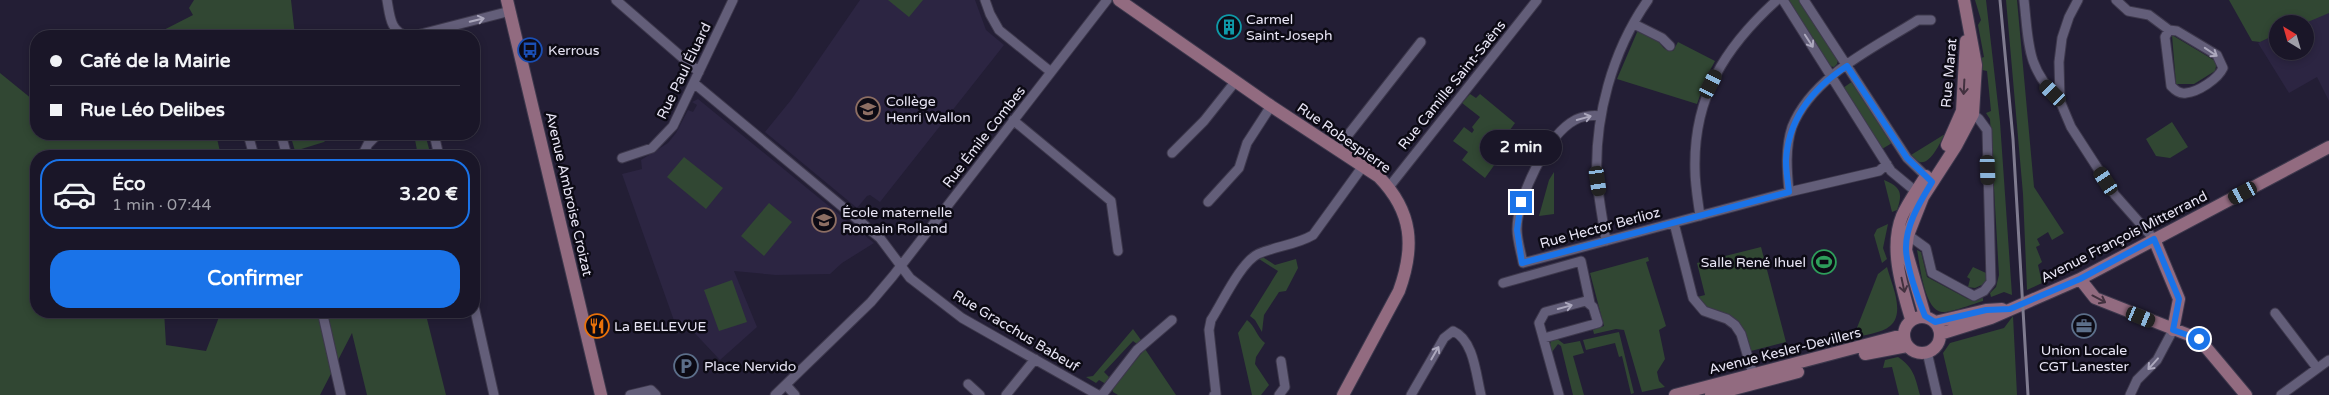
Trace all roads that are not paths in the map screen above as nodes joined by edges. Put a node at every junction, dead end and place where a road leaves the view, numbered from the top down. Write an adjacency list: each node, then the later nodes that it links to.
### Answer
1 (387, 0): 20 (street)
2 (616, 0): 26 (street)
3 (734, 0): 26 (street, Rue Paul Éluard)
4 (985, 0): 27 (street)
5 (1107, 0): 27 (street, Rue Émile Combes)
6 (1119, 0): 29 (main road, Rue Robespierre)
7 (1537, 0): 43 (street, Rue Camille Saint-Saëns)
8 (1648, 0): 19 (street)
9 (1777, 0): 47 (street)
10 (1783, 0): 28 (street, one-way to 28)
11 (1804, 0): 25 (street)
12 (1964, 0): 18 (main road, Rue Marat)
13 (2024, 0): 31 (street)
14 (2078, 0): 31 (street)
15 (2116, 0): 22 (street)
16 (509, 6): 21 (street, one-way to 16); 78 (main road, Avenue Ambroise Croizat)
17 (1931, 20): 25 (street)
18 (1968, 21): 33 (main road, Rue Marat); 42 (main road, Rue Marat, one-way to 42)
19 (1634, 24): 24 (street); 34 (street)
20 (395, 30)
21 (432, 30)
22 (2169, 30): 22 (street, one-way to 22)
23 (1421, 42): 37 (street)
24 (1670, 46)
25 (1847, 66): 28 (street); 42 (street)
26 (700, 72): 30 (street, Rue Paul Éluard)
27 (1051, 72): 35 (street, Rue Émile Combes)
28 (1831, 76): 40 (street); 44 (street)
29 (1235, 82): 32 (main road, Rue Robespierre); 38 (street)
30 (695, 84): 39 (street, Rue Paul Éluard); 53 (street, Rue Gracchus Babeuf)
31 (2060, 101): 50 (street)
32 (1271, 106): 37 (main road, Rue Robespierre); 46 (street)
33 (1972, 114): 42 (main road, Rue Marat); 49 (street)
34 (1601, 116): 51 (street); 51 (street, Rue Hector Berlioz, one-way to 34)
35 (1013, 120): 52 (street); 53 (street, Rue Émile Combes)
36 (2329, 147): 50 (main road, Avenue François Mitterrand)
37 (1337, 148): 41 (main road, Rue Robespierre)
38 (1172, 153)
39 (622, 158)
40 (1887, 164): 44 (street, Rue Hector Berlioz); 45 (street)
41 (1363, 166): 43 (main road, Rue Robespierre); 87 (street)
42 (1929, 180): 45 (main road, Rue Marat)
43 (1388, 188): 89 (main road, Rue Robespierre)
44 (1789, 192): 47 (street, Rue Hector Berlioz)
45 (1920, 194): 49 (main road, Rue Marat); 61 (main road, Rue Marat, one-way to 61)
46 (1208, 202)
47 (1700, 216): 48 (street, Rue Hector Berlioz)
48 (1674, 223): 51 (street, Rue Hector Berlioz); 73 (street)
49 (1908, 235): 62 (main road, Rue Marat)
50 (2154, 239): 54 (main road, Avenue François Mitterrand); 64 (main road)
51 (1606, 241)
52 (1118, 251)
53 (901, 266): 69 (street, Rue Gracchus Babeuf); 75 (street, Rue Émile Combes)
54 (2080, 279): 57 (main road, Avenue François Mitterrand); 64 (main road, one-way to 64)
55 (1503, 283): 56 (street)
56 (1590, 303): 66 (street, one-way to 56); 66 (street)
57 (2010, 309): 62 (main road); 65 (main road, Avenue François Mitterrand)
58 (2275, 313): 72 (street)
59 (324, 318): 76 (street)
60 (477, 318): 77 (street)
61 (1911, 319): 62 (main road); 67 (main road)
62 (1930, 319): 65 (main road)
63 (1172, 320): 86 (street)
64 (2173, 330): 96 (street, one-way to 96); 97 (main road)
65 (1940, 334): 68 (main road)
66 (1544, 338): 92 (street)
67 (1905, 341): 68 (main road); 73 (main road, Avenue Kesler-Devillers); 94 (main road, Avenue Kesler-Devillers)
68 (1927, 352): 95 (street)
69 (1035, 360): 84 (street); 85 (street, Rue Gracchus Babeuf)
70 (2329, 360): 72 (street)
71 (1281, 361): 88 (street)
72 (2317, 368): 98 (street)
73 (1753, 374): 93 (main road, Avenue Kesler-Devillers)
74 (968, 384): 83 (street)
75 (786, 385): 81 (street, Rue Émile Combes); 82 (street)
76 (341, 395)
77 (494, 395)
78 (601, 395)
79 (630, 395): 80 (street)
80 (656, 395)
81 (775, 395)
82 (795, 395)
83 (980, 395)
84 (1006, 395)
85 (1098, 395)
86 (1102, 395)
87 (1216, 395)
88 (1280, 395)
89 (1343, 395)
90 (1411, 395): 91 (street, one-way to 91)
91 (1481, 395)
92 (1559, 395)
93 (1675, 395)
94 (1711, 395)
95 (1937, 395)
96 (2130, 395)
97 (2246, 395)
98 (2281, 395)

